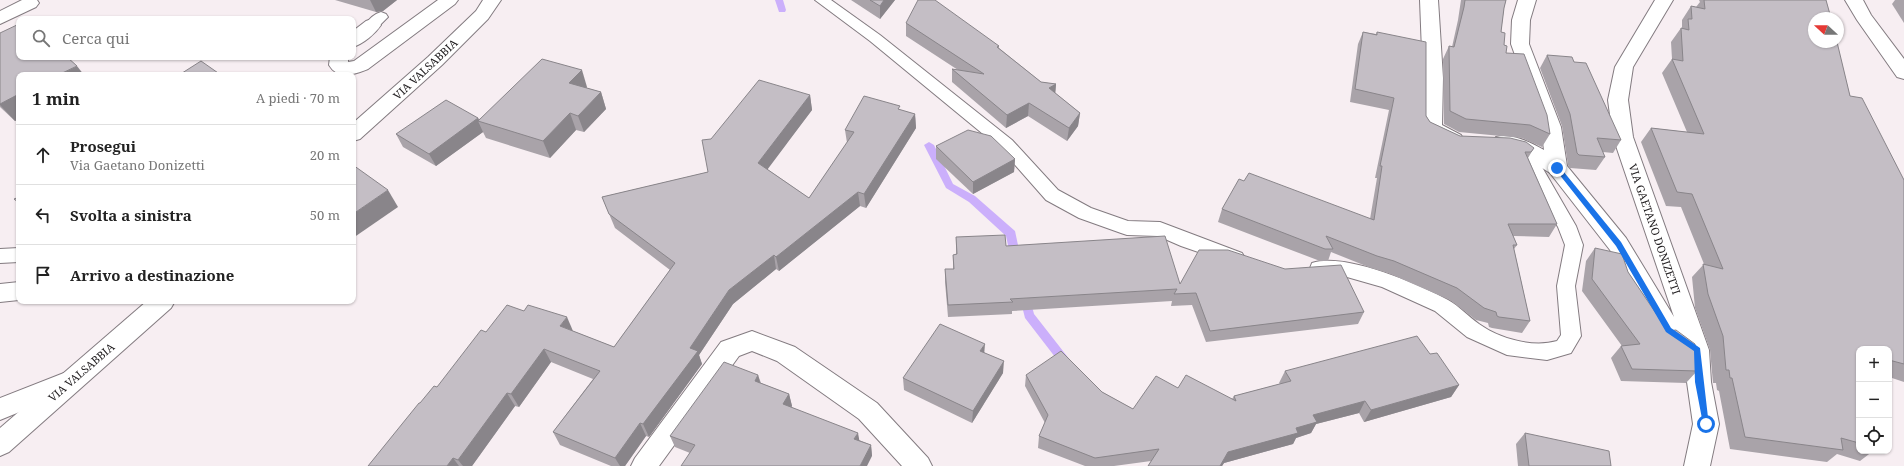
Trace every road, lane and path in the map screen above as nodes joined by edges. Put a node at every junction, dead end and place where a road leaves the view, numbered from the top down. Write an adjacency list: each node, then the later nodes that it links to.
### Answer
1 (449, 0): 13 (street)
2 (492, 0): 15 (street, VIA VALSABBIA)
3 (822, 0): 20 (lane)
4 (1429, 0): 16 (street)
5 (1527, 0): 17 (street)
6 (1664, 0): 25 (street, VIA GAETANO DONIZETTI)
7 (1854, 0): 14 (street)
8 (33, 2): 9 (street)
9 (0, 18)
10 (376, 21): 11 (street)
11 (356, 38)
12 (339, 60): 13 (street)
13 (349, 72)
14 (1904, 73)
15 (356, 131)
16 (1539, 156): 17 (street); 21 (lane)
17 (1557, 168): 25 (street)
18 (16, 255): 19 (lane)
19 (0, 256)
20 (1250, 263)
21 (1300, 270)
22 (16, 291): 23 (street)
23 (0, 294)
24 (159, 304): 26 (street, VIA VALSABBIA)
25 (1697, 350): 31 (street, VIA GAETANO DONIZETTI)
26 (72, 380): 27 (street); 28 (street, VIA VALSABBIA)
27 (0, 409)
28 (0, 444)
29 (644, 466): 30 (street)
30 (918, 466)
31 (1697, 466)

